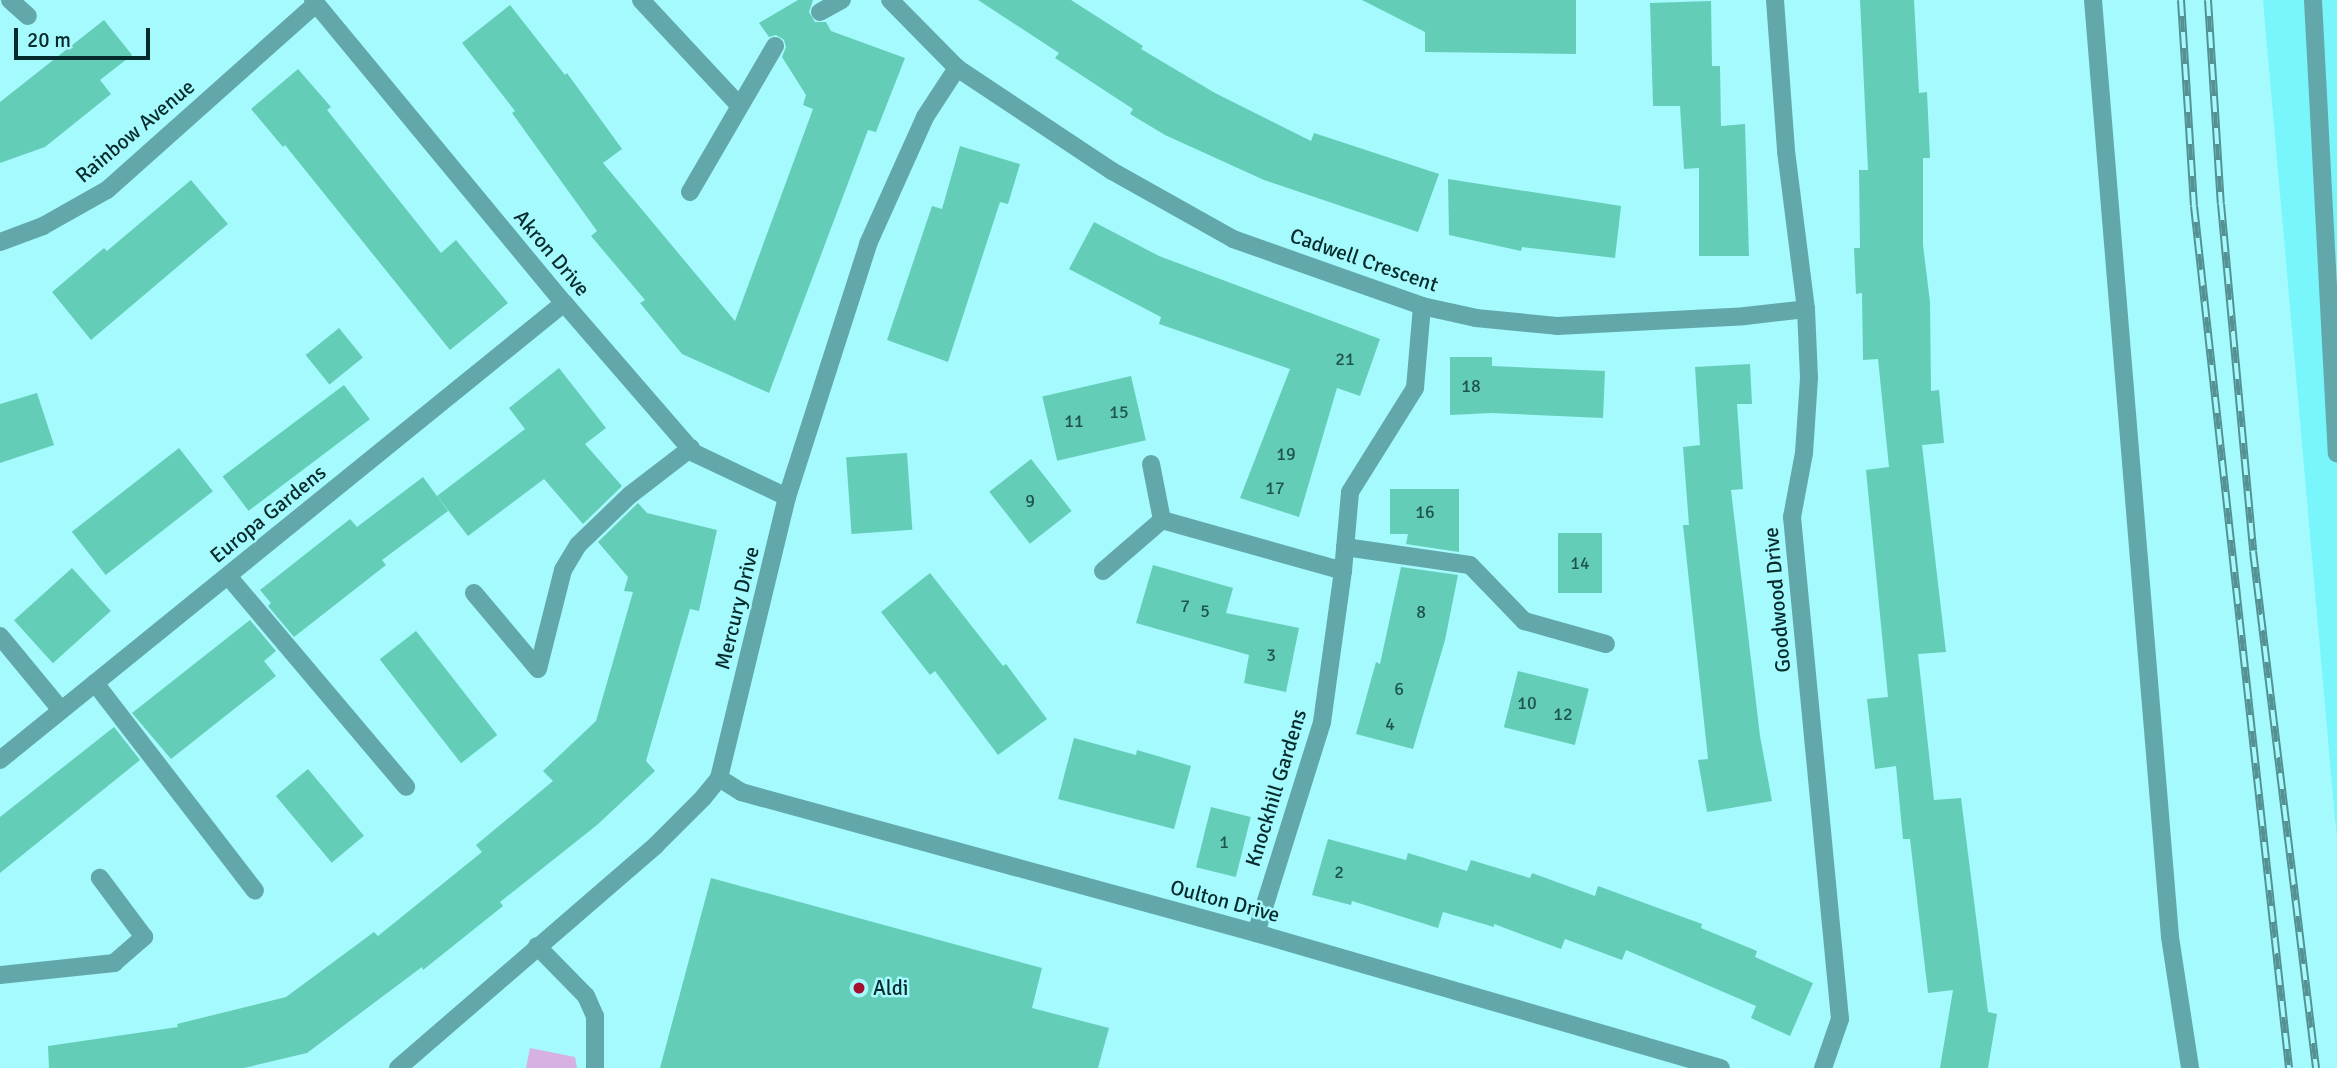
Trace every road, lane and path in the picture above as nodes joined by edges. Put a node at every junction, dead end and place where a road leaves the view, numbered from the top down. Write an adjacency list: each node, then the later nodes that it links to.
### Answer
1 (10, 0): 10 (street)
2 (641, 0): 13 (street)
3 (842, 0): 9 (street)
4 (890, 0): 12 (street, Cadwell Crescent)
5 (1775, 0): 18 (street, Goodwood Drive)
6 (2093, 0): 47 (street)
7 (2313, 0): 20 (street)
8 (314, 2): 15 (street, Rainbow Avenue); 16 (street, Akron Drive)
9 (820, 12)
10 (28, 16)
11 (775, 46): 13 (street)
12 (957, 68): 17 (street, Cadwell Crescent); 22 (street, Mercury Drive)
13 (739, 105): 14 (street)
14 (690, 192)
15 (0, 243)
16 (564, 303): 19 (street, Akron Drive); 27 (street, Europa Gardens)
17 (1422, 306): 18 (street, Cadwell Crescent); 24 (street, Knockhill Gardens)
18 (1806, 309): 46 (street, Goodwood Drive)
19 (691, 448): 22 (street, Akron Drive); 28 (street)
20 (2337, 453)
21 (1151, 464): 23 (street)
22 (787, 497): 34 (street, Mercury Drive)
23 (1162, 520): 25 (street); 26 (street)
24 (1345, 547): 26 (street, Knockhill Gardens); 30 (street)
25 (1103, 571)
26 (1343, 571): 38 (street, Knockhill Gardens)
27 (228, 576): 31 (street, Europa Gardens); 35 (street)
28 (474, 593)
29 (0, 635): 32 (street)
30 (1606, 644)
31 (95, 683): 32 (street, Europa Gardens); 37 (street)
32 (61, 710): 33 (street, Europa Gardens)
33 (0, 760)
34 (719, 778): 38 (street, Oulton Drive); 39 (street, Mercury Drive)
35 (406, 787)
36 (100, 878): 40 (street)
37 (255, 891)
38 (1256, 933): 45 (street, Oulton Drive)
39 (537, 946): 41 (street, Mercury Drive); 44 (street)
40 (0, 975)
41 (411, 1054): 42 (street, Mercury Drive); 43 (street, Mercury Drive)
42 (383, 1068)
43 (398, 1068)
44 (595, 1068)
45 (1721, 1068)
46 (1823, 1068)
47 (2190, 1068)

